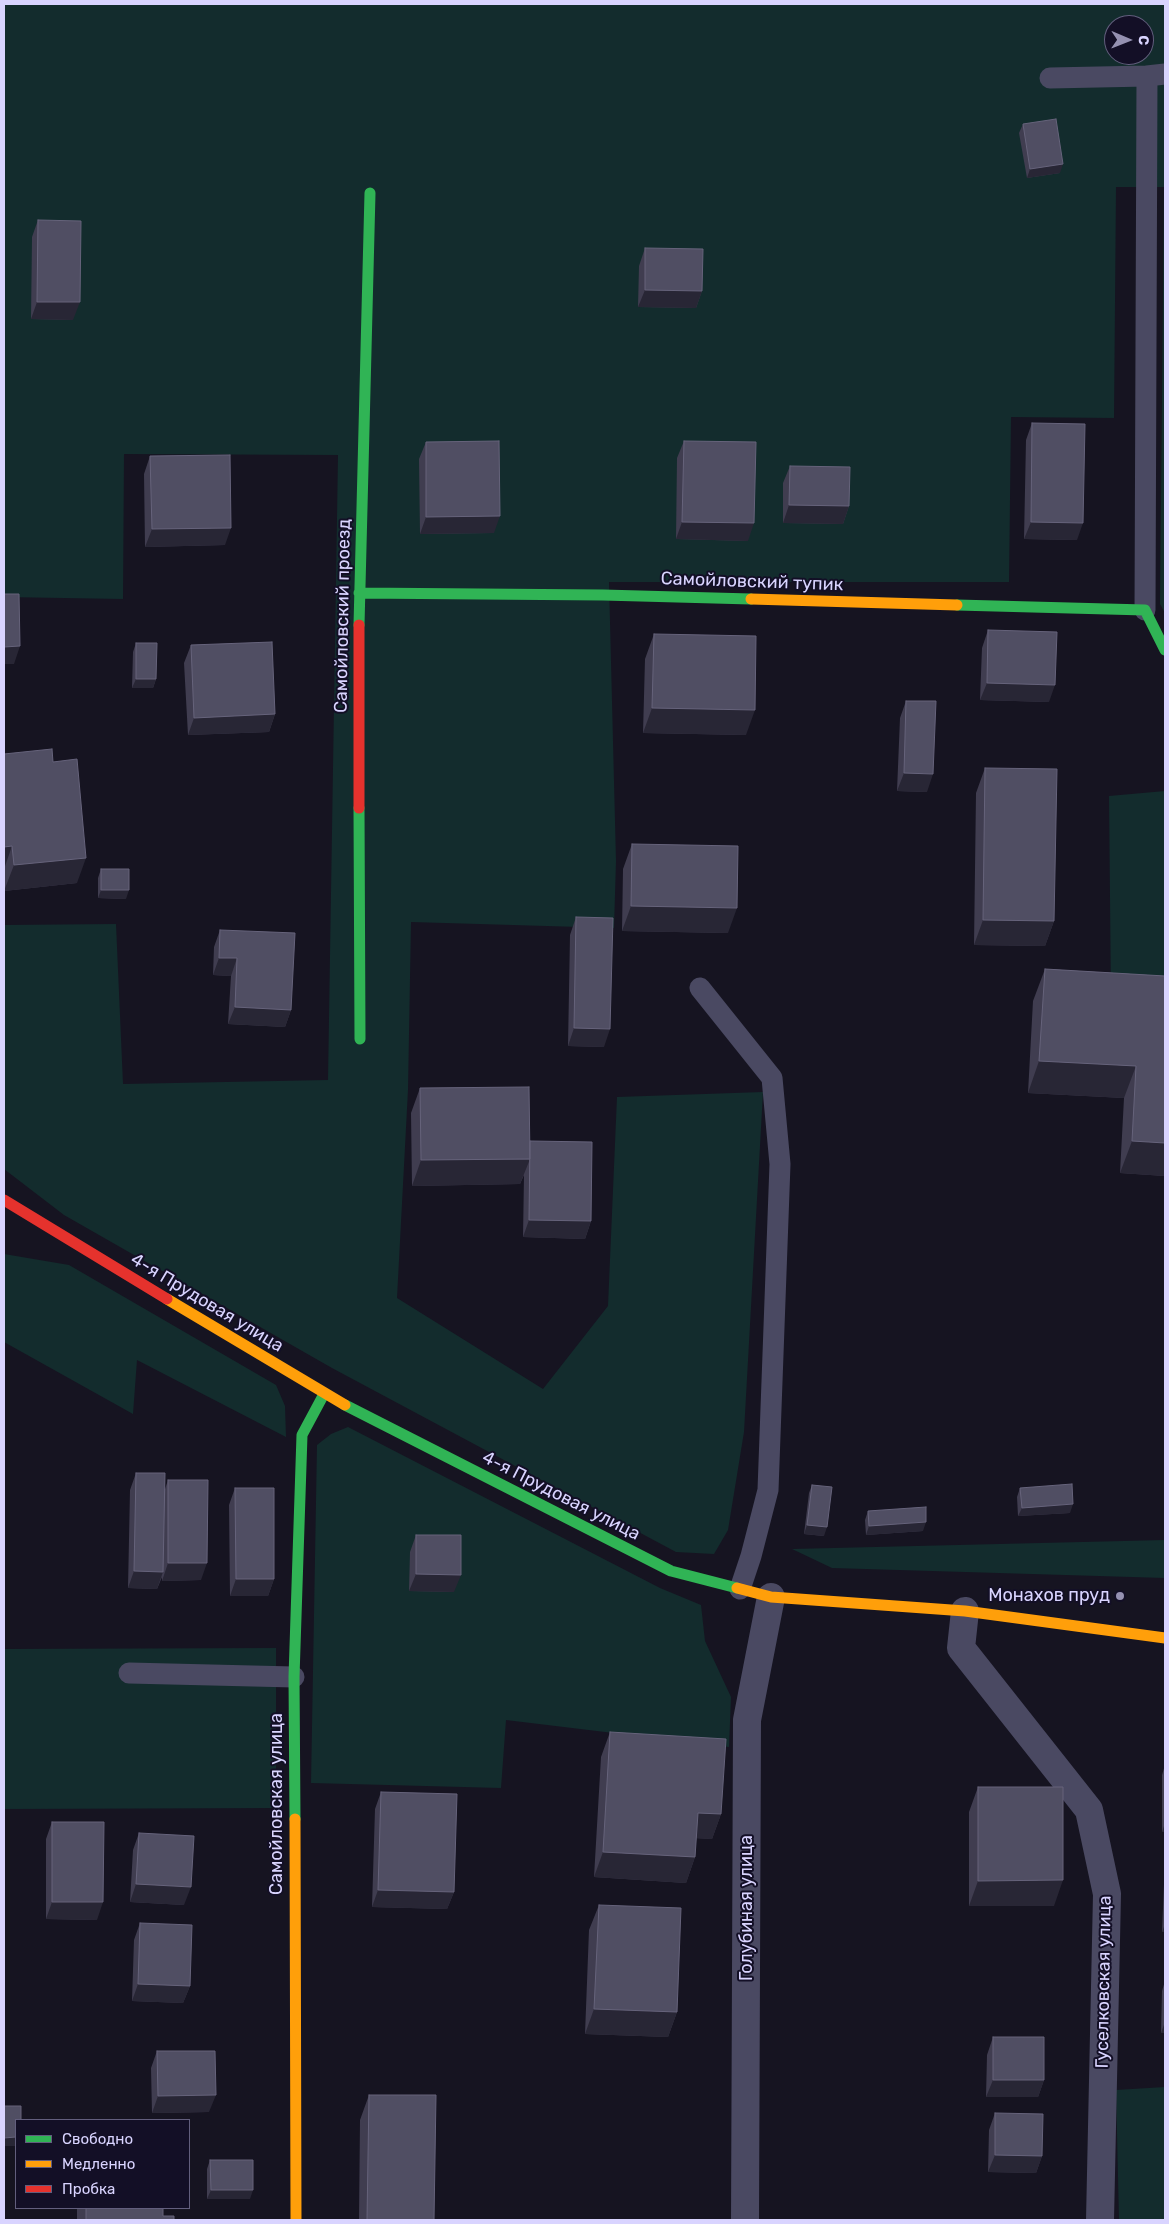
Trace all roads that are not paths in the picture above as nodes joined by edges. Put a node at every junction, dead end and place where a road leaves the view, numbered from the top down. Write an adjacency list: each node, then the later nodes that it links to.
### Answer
1 (1156, 75): 2 (lane); 5 (lane)
2 (1050, 78)
3 (370, 194): 4 (street, Самойловский проезд)
4 (359, 594): 5 (street, Самойловский тупик); 8 (street, Самойловский проезд)
5 (1145, 610): 6 (street)
6 (1165, 650)
7 (700, 988): 11 (lane)
8 (360, 1039)
9 (4, 1200): 10 (street, 4-я Прудовая улица)
10 (324, 1394): 11 (street, 4-я Прудовая улица); 16 (street, Самойловская улица)
11 (740, 1589): 12 (street, 4-я Прудовая улица)
12 (771, 1597): 13 (street, 4-я Прудовая улица); 18 (street, Голубиная улица)
13 (965, 1611): 14 (street, 4-я Прудовая улица); 19 (street, Гуселковская улица)
14 (1165, 1638)
15 (130, 1673): 16 (lane)
16 (294, 1677): 17 (street, Самойловская улица)
17 (296, 2220)
18 (745, 2220)
19 (1100, 2220)

